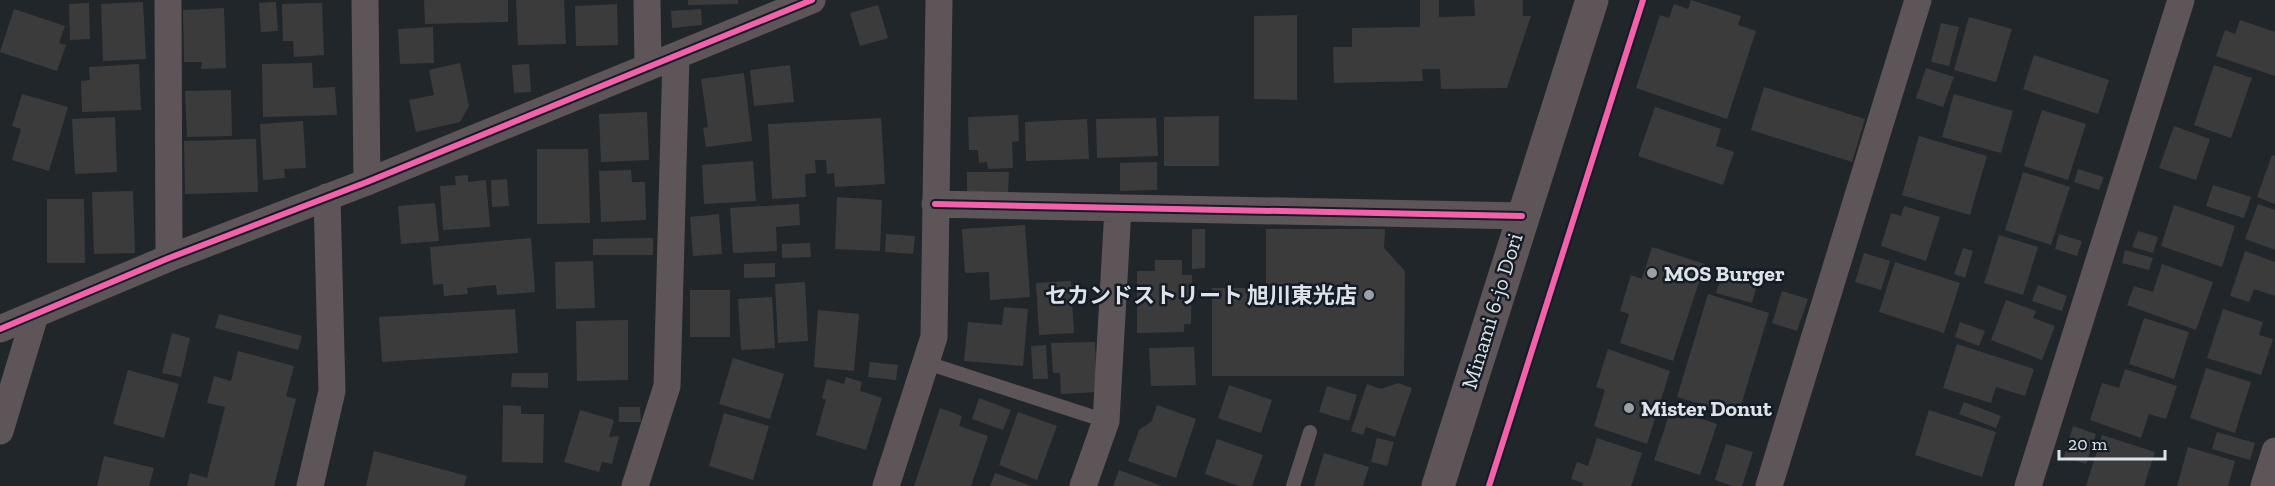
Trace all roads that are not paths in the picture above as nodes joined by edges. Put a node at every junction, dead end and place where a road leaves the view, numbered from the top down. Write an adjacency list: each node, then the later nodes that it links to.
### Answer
1 (168, 0): 16 (street)
2 (365, 0): 11 (street)
3 (647, 0): 10 (street)
4 (812, 0): 9 (street)
5 (939, 0): 13 (street)
6 (1592, 0): 15 (street, Minami 6-jo Dori)
7 (1918, 0): 30 (street)
8 (2181, 0): 31 (street)
9 (676, 56): 10 (street); 25 (street)
10 (648, 66): 11 (street)
11 (367, 182): 12 (street)
12 (327, 197): 16 (street); 24 (street)
13 (935, 204): 14 (street); 19 (street)
14 (1119, 208): 15 (street); 20 (street)
15 (1522, 216): 29 (street, Minami 6-jo Dori)
16 (169, 258): 17 (street)
17 (35, 315): 18 (street); 21 (street)
18 (0, 329)
19 (927, 363): 20 (lane); 26 (street)
20 (1106, 421): 27 (street)
21 (0, 431)
22 (1310, 432): 28 (lane)
23 (2275, 451): 32 (street)
24 (310, 486)
25 (635, 486)
26 (886, 486)
27 (1083, 486)
28 (1293, 486)
29 (1438, 486)
30 (1768, 486)
31 (2028, 486)
32 (2264, 486)

